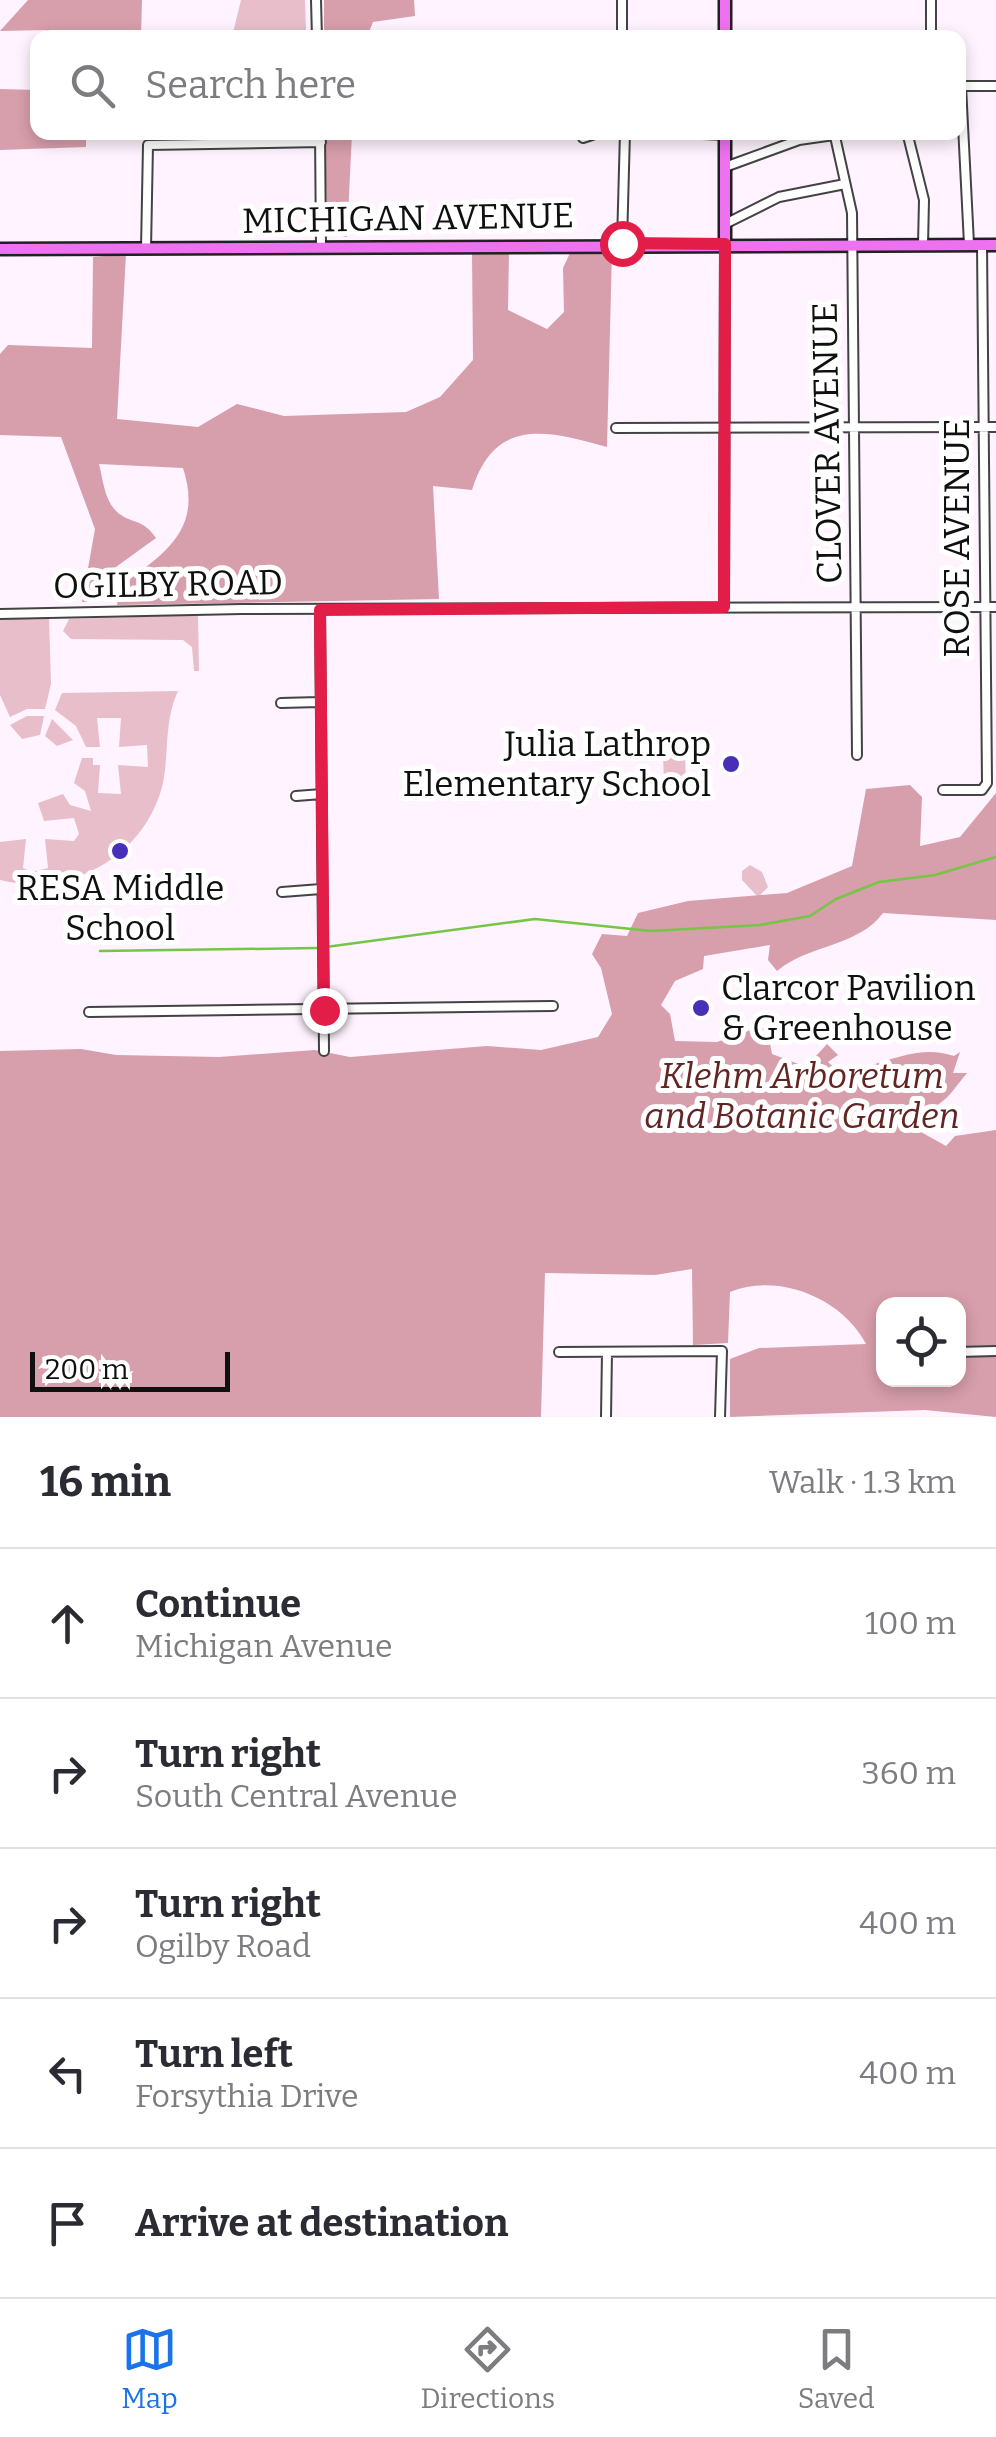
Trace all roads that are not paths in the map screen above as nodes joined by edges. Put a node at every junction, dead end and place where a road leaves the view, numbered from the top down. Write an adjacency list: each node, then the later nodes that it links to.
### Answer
1 (316, 0): 5 (street)
2 (622, 0): 6 (street)
3 (725, 0): 7 (main road)
4 (931, 0): 8 (street)
5 (317, 30)
6 (622, 30)
7 (725, 30)
8 (931, 30)
9 (966, 86): 10 (street)
10 (996, 86)
11 (271, 140): 29 (street)
12 (320, 140): 30 (street)
13 (625, 140): 22 (street)
14 (725, 140): 19 (main road)
15 (805, 140): 19 (street)
16 (835, 140): 20 (street, CLOVER AVENUE)
17 (909, 140): 26 (street)
18 (963, 140): 25 (street)
19 (725, 167): 21 (main road)
20 (845, 184): 21 (street); 24 (street, CLOVER AVENUE)
21 (725, 224): 23 (main road)
22 (622, 243): 23 (main road, MICHIGAN AVENUE); 30 (main road, MICHIGAN AVENUE)
23 (725, 244): 24 (main road, MICHIGAN AVENUE); 35 (street)
24 (852, 244): 26 (main road, MICHIGAN AVENUE); 32 (street, CLOVER AVENUE)
25 (969, 244): 26 (main road, MICHIGAN AVENUE); 27 (main road, MICHIGAN AVENUE)
26 (923, 245)
27 (982, 245): 28 (main road, MICHIGAN AVENUE); 36 (street, ROSE AVENUE)
28 (996, 245)
29 (146, 248): 30 (main road, MICHIGAN AVENUE); 31 (main road, MICHIGAN AVENUE)
30 (321, 248)
31 (0, 249)
32 (856, 427): 35 (street); 36 (street); 38 (street, CLOVER AVENUE)
33 (996, 427): 36 (street)
34 (616, 428): 35 (street)
35 (727, 428): 37 (street)
36 (984, 428): 39 (street, ROSE AVENUE)
37 (724, 607): 38 (street, OGILBY ROAD); 41 (street, OGILBY ROAD)
38 (856, 607): 39 (street, OGILBY ROAD); 45 (street, CLOVER AVENUE)
39 (985, 607): 40 (street, OGILBY ROAD); 46 (street, ROSE AVENUE)
40 (996, 607)
41 (320, 610): 42 (street, OGILBY ROAD); 43 (street)
42 (0, 614)
43 (320, 702): 44 (street); 47 (street)
44 (280, 703)
45 (857, 755)
46 (943, 790)
47 (322, 794): 48 (street); 49 (street)
48 (296, 796)
49 (322, 888): 50 (street); 52 (street)
50 (282, 892)
51 (553, 1006): 52 (street)
52 (324, 1010): 53 (street); 54 (street)
53 (89, 1012)
54 (324, 1051)
55 (996, 1351): 58 (street)
56 (559, 1352): 57 (street)
57 (606, 1352): 59 (street); 60 (street)
58 (966, 1352)
59 (606, 1417)
60 (720, 1417)

